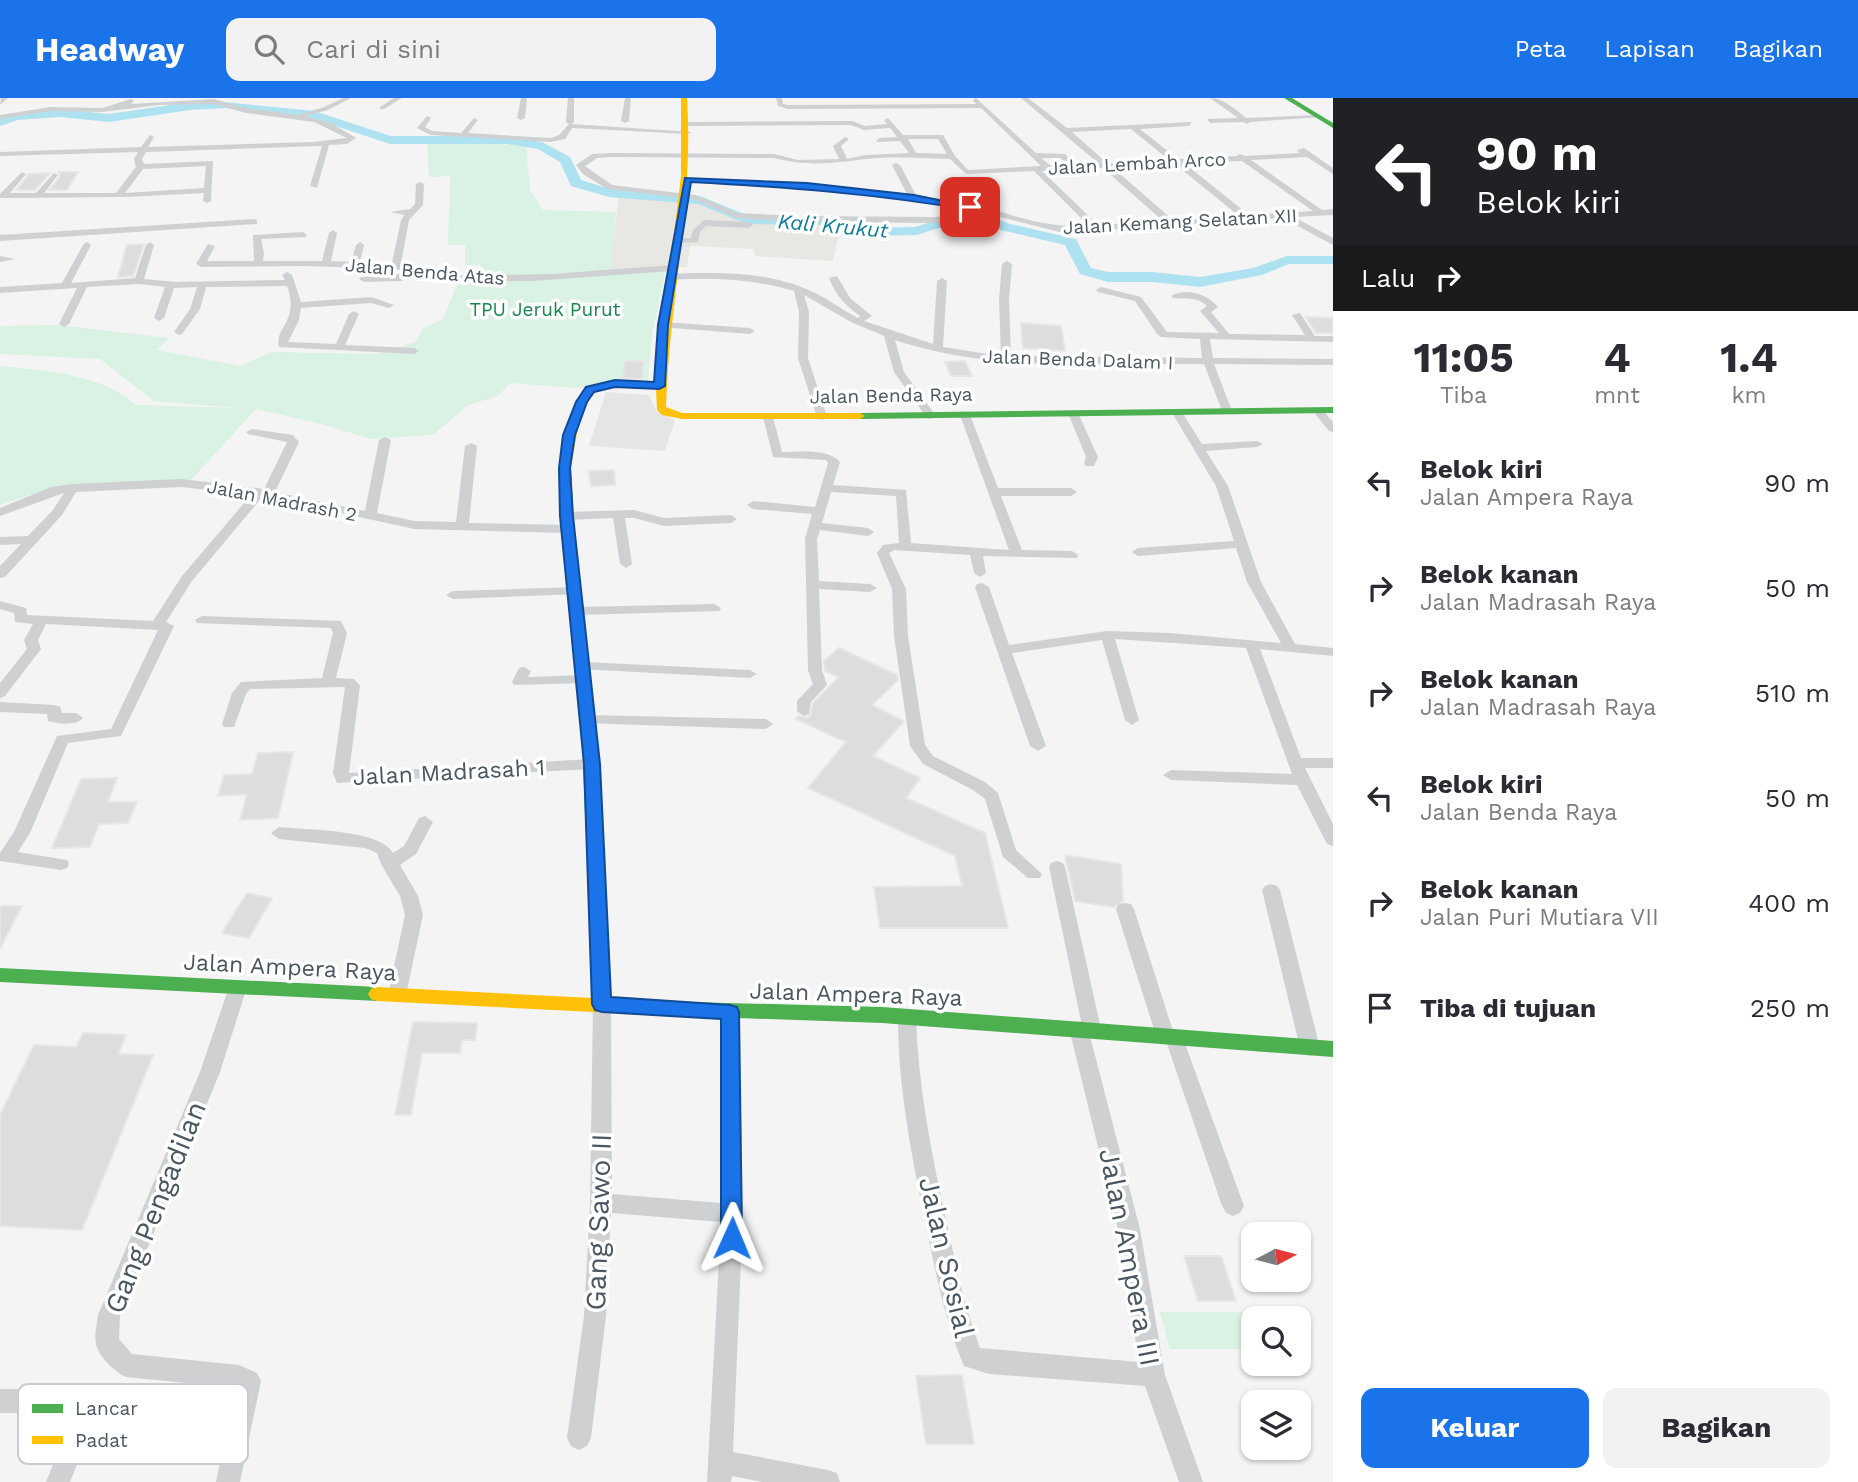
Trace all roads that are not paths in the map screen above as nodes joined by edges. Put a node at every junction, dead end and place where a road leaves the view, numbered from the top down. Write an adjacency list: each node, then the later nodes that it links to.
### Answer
1 (5, 98): 17 (street)
2 (80, 98): 23 (street)
3 (134, 98): 19 (street)
4 (348, 98): 25 (street)
5 (399, 98): 24 (street)
6 (524, 98): 46 (street)
7 (570, 98): 32 (street)
8 (628, 98): 44 (street)
9 (684, 98): 41 (street, Jalan Benda Raya)
10 (779, 98): 20 (street)
11 (897, 98): 22 (street)
12 (974, 98): 18 (street)
13 (1024, 98): 34 (street)
14 (1213, 98): 30 (street)
15 (1287, 98): 27 (street)
16 (818, 99): 22 (street)
17 (0, 103)
18 (982, 106): 22 (street); 58 (street)
19 (122, 107): 23 (street); 25 (street)
20 (792, 107): 21 (street); 35 (street)
21 (873, 107): 22 (street); 37 (street)
22 (903, 107)
23 (70, 108): 26 (street)
24 (382, 108)
25 (298, 116): 51 (street)
26 (0, 117)
27 (1318, 117): 30 (street); 38 (street)
28 (428, 118): 43 (street)
29 (474, 120): 43 (street)
30 (1244, 120): 31 (street); 40 (street)
31 (1210, 121)
32 (570, 122)
33 (657, 122): 41 (street)
34 (1056, 122): 39 (street); 42 (street)
35 (797, 123): 37 (street); 41 (street)
36 (1189, 124): 39 (street)
37 (893, 126): 47 (street)
38 (1333, 126)
39 (1128, 127): 42 (street); 64 (street)
40 (1254, 127)
41 (688, 130): 44 (street); 48 (street); 61 (street, Jalan Benda Raya)
42 (1065, 130): 65 (street)
43 (463, 135): 46 (street)
44 (621, 136): 46 (street)
45 (150, 137): 54 (street)
46 (514, 137)
47 (903, 138): 50 (street); 57 (street); 60 (street)
48 (637, 139)
49 (845, 139): 63 (street)
50 (879, 140)
51 (326, 144): 54 (street); 75 (street)
52 (1296, 146): 59 (street)
53 (1229, 149): 62 (street)
54 (141, 151): 55 (street); 67 (street)
55 (13, 153): 56 (street)
56 (0, 154)
57 (914, 155): 60 (street); 63 (street)
58 (1034, 155): 68 (street); 70 (street)
59 (1308, 155): 62 (street, Jalan Lembah Arco); 71 (street)
60 (952, 156): 69 (street, Jalan Lembah Arco)
61 (689, 157): 63 (street); 78 (street, Jalan Benda Raya); 78 (street)
62 (1241, 157): 64 (street, Jalan Lembah Arco); 88 (street)
63 (844, 161)
64 (1175, 161): 65 (street, Jalan Lembah Arco); 90 (street)
65 (1105, 165): 68 (street, Jalan Lembah Arco); 92 (street)
66 (896, 166): 82 (street)
67 (140, 167): 76 (street); 79 (street)
68 (1075, 167): 70 (street, Jalan Lembah Arco)
69 (1036, 169): 70 (street, Jalan Lembah Arco); 96 (street)
70 (1048, 169)
71 (1333, 172)
72 (22, 174): 80 (street)
73 (54, 175): 81 (street)
74 (420, 184): 85 (street)
75 (314, 186)
76 (207, 190): 79 (street); 83 (street)
77 (980, 191): 86 (street)
78 (686, 193): 82 (street, Jalan Kemang Selatan XII); 86 (street); 93 (street, Jalan Benda Raya)
79 (120, 195): 81 (street)
80 (2, 196): 81 (street)
81 (38, 196)
82 (914, 198): 86 (street, Jalan Kemang Selatan XII)
83 (207, 201)
84 (394, 212): 85 (street)
85 (412, 212): 115 (street)
86 (989, 212): 96 (street, Jalan Kemang Selatan XII)
87 (1333, 212): 88 (street, Jalan Kemang Selatan XII)
88 (1321, 213): 89 (street, Jalan Kemang Selatan XII)
89 (1286, 215): 90 (street, Jalan Kemang Selatan XII); 99 (street)
90 (1247, 218): 92 (street, Jalan Kemang Selatan XII)
91 (254, 222): 101 (street)
92 (1171, 223): 96 (street, Jalan Kemang Selatan XII)
93 (680, 224): 94 (street); 102 (street, Jalan Benda Raya)
94 (701, 225): 95 (street); 102 (street)
95 (766, 226)
96 (1097, 229)
97 (1333, 232): 99 (street)
98 (333, 233): 112 (street)
99 (1315, 233): 103 (street)
100 (303, 235): 111 (street)
101 (0, 238)
102 (677, 242): 117 (street, Jalan Benda Raya)
103 (1333, 242)
104 (86, 245): 126 (street)
105 (150, 245): 120 (street)
106 (360, 245): 113 (street)
107 (211, 246): 111 (street, Jalan Benda Atas)
108 (0, 259): 109 (street)
109 (11, 259)
110 (282, 263): 111 (street, Jalan Benda Atas); 112 (street, Jalan Benda Atas); 122 (street)
111 (258, 264)
112 (326, 264): 113 (street, Jalan Benda Atas)
113 (355, 264): 115 (street, Jalan Benda Atas)
114 (1007, 264): 152 (street)
115 (396, 266): 116 (street, Jalan Benda Atas)
116 (421, 273): 117 (street, Jalan Benda Atas); 119 (street)
117 (671, 273): 127 (street, Jalan Benda Dalam I); 140 (street, Jalan Benda Raya)
118 (834, 278): 136 (street)
119 (364, 279)
120 (139, 281): 123 (street); 124 (street)
121 (942, 281): 149 (street)
122 (290, 282): 125 (street); 131 (street)
123 (83, 285): 126 (street); 139 (street)
124 (170, 285): 125 (street); 137 (street)
125 (202, 285): 142 (street)
126 (65, 286): 128 (street)
127 (797, 289): 138 (street, Jalan Benda Dalam I); 163 (street)
128 (0, 290)
129 (1101, 290): 144 (street)
130 (1176, 296): 145 (street)
131 (297, 305): 132 (street); 148 (street)
132 (389, 305)
133 (880, 310): 136 (street)
134 (354, 314): 148 (street)
135 (1297, 315): 146 (street)
136 (867, 316): 138 (street)
137 (159, 318)
138 (855, 320): 143 (street, Jalan Benda Dalam I)
139 (64, 324)
140 (663, 325): 141 (street); 155 (street, Jalan Benda Raya)
141 (750, 331)
142 (179, 332)
143 (889, 335): 149 (street, Jalan Benda Dalam I); 161 (street)
144 (1205, 336): 145 (street); 153 (street)
145 (1227, 337): 146 (street)
146 (1316, 338): 147 (street); 151 (street)
147 (1333, 339)
148 (339, 348): 150 (street)
149 (938, 349): 152 (street, Jalan Benda Dalam I)
150 (414, 351)
151 (1333, 356)
152 (1006, 360): 153 (street, Jalan Benda Dalam I)
153 (1208, 362): 154 (street, Jalan Benda Dalam I); 158 (street)
154 (1333, 362)
155 (659, 386): 162 (street, Jalan Benda Raya); 182 (street)
156 (1325, 410): 158 (street, Jalan Benda Raya); 164 (street)
157 (1176, 411): 158 (street, Jalan Benda Raya); 159 (street, Jalan Benda Raya); 169 (street)
158 (1227, 411)
159 (1073, 413): 160 (street, Jalan Benda Raya); 170 (street)
160 (965, 415): 161 (street, Jalan Benda Raya); 173 (street)
161 (931, 416): 163 (street, Jalan Benda Raya)
162 (768, 417): 163 (street, Jalan Benda Raya); 172 (street)
163 (822, 417)
164 (1333, 429)
165 (251, 432): 175 (street)
166 (385, 440): 179 (street)
167 (1257, 444): 169 (street)
168 (471, 446): 183 (street)
169 (1200, 449): 187 (street)
170 (1090, 464)
171 (73, 488): 175 (street, Jalan Madrash 2); 177 (street, Jalan Madrash 2); 185 (street)
172 (827, 488): 181 (street); 188 (street)
173 (996, 492): 174 (street); 191 (street)
174 (1071, 492)
175 (264, 493): 179 (street, Jalan Madrash 2); 204 (street)
176 (753, 505): 181 (street)
177 (0, 512)
178 (618, 514): 180 (street, Jalan Madrash 2); 182 (street, Jalan Madrash 2); 193 (street)
179 (370, 517): 183 (street, Jalan Madrash 2)
180 (732, 519)
181 (816, 520): 184 (street); 195 (street)
182 (567, 523): 183 (street, Jalan Madrash 2); 197 (street)
183 (462, 527)
184 (868, 532)
185 (31, 540): 186 (street); 194 (street)
186 (0, 541)
187 (1241, 544): 190 (street); 207 (street)
188 (905, 547): 189 (street); 234 (street)
189 (975, 550): 191 (street); 208 (street)
190 (1138, 552)
191 (1017, 554): 192 (street)
192 (1072, 555)
193 (626, 564)
194 (0, 574)
195 (813, 585): 196 (street); 216 (street)
196 (870, 588)
197 (575, 590): 198 (street); 201 (street)
198 (453, 595)
199 (0, 605): 202 (street)
200 (714, 608): 201 (street)
201 (577, 611): 210 (street)
202 (42, 620): 204 (street); 214 (street)
203 (202, 620): 213 (street)
204 (158, 624): 231 (street)
205 (1107, 635): 206 (street); 208 (street); 219 (street)
206 (1252, 646): 207 (street); 223 (street)
207 (1290, 647): 209 (street)
208 (1003, 650): 222 (street)
209 (1333, 652)
210 (584, 672): 211 (street); 212 (street); 218 (street)
211 (750, 674)
212 (519, 680)
213 (328, 681): 221 (street); 225 (street, Jalan Madrasah 1)
214 (0, 693)
215 (0, 707): 217 (street)
216 (804, 711)
217 (76, 718)
218 (588, 720): 220 (street); 225 (street)
219 (1132, 720)
220 (766, 723)
221 (229, 724)
222 (1038, 746)
223 (1296, 763): 224 (street); 227 (street)
224 (1333, 763)
225 (592, 764): 240 (street)
226 (1171, 775): 227 (street)
227 (1302, 780): 230 (street)
228 (425, 822): 232 (street)
229 (279, 833): 232 (street)
230 (1333, 840)
231 (61, 864)
232 (389, 864): 239 (street)
233 (1057, 867): 243 (street, Jalan Ampera III)
234 (1034, 874)
235 (1271, 890): 245 (street)
236 (1125, 909): 244 (street)
237 (0, 975): 238 (street, Jalan Ampera Raya)
238 (238, 987): 239 (street, Jalan Ampera Raya); 251 (street, Gang Pengadilan)
239 (400, 995): 240 (street, Jalan Ampera Raya)
240 (602, 1004): 241 (street, Jalan Ampera Raya); 247 (street, Gang Sawo II)
241 (730, 1012): 242 (street, Jalan Ampera Raya); 249 (street)
242 (907, 1017): 243 (street, Jalan Ampera Raya); 250 (street, Jalan Sosial)
243 (1085, 1029): 244 (street, Jalan Ampera Raya); 250 (street, Jalan Ampera III)
244 (1170, 1038): 245 (street, Jalan Ampera Raya); 248 (street)
245 (1310, 1048): 246 (street, Jalan Ampera Raya)
246 (1333, 1049)
247 (601, 1203): 249 (street); 254 (street, Gang Sawo II)
248 (1233, 1206)
249 (732, 1213): 257 (street)
250 (1153, 1375): 261 (street, Jalan Ampera III)
251 (248, 1386)
252 (0, 1401): 253 (street)
253 (18, 1401)
254 (579, 1438)
255 (65, 1464): 258 (street)
256 (232, 1464): 259 (street, Gang Pengadilan)
257 (720, 1472): 260 (street)
258 (58, 1482)
259 (228, 1482)
260 (828, 1482)
261 (1191, 1482)

